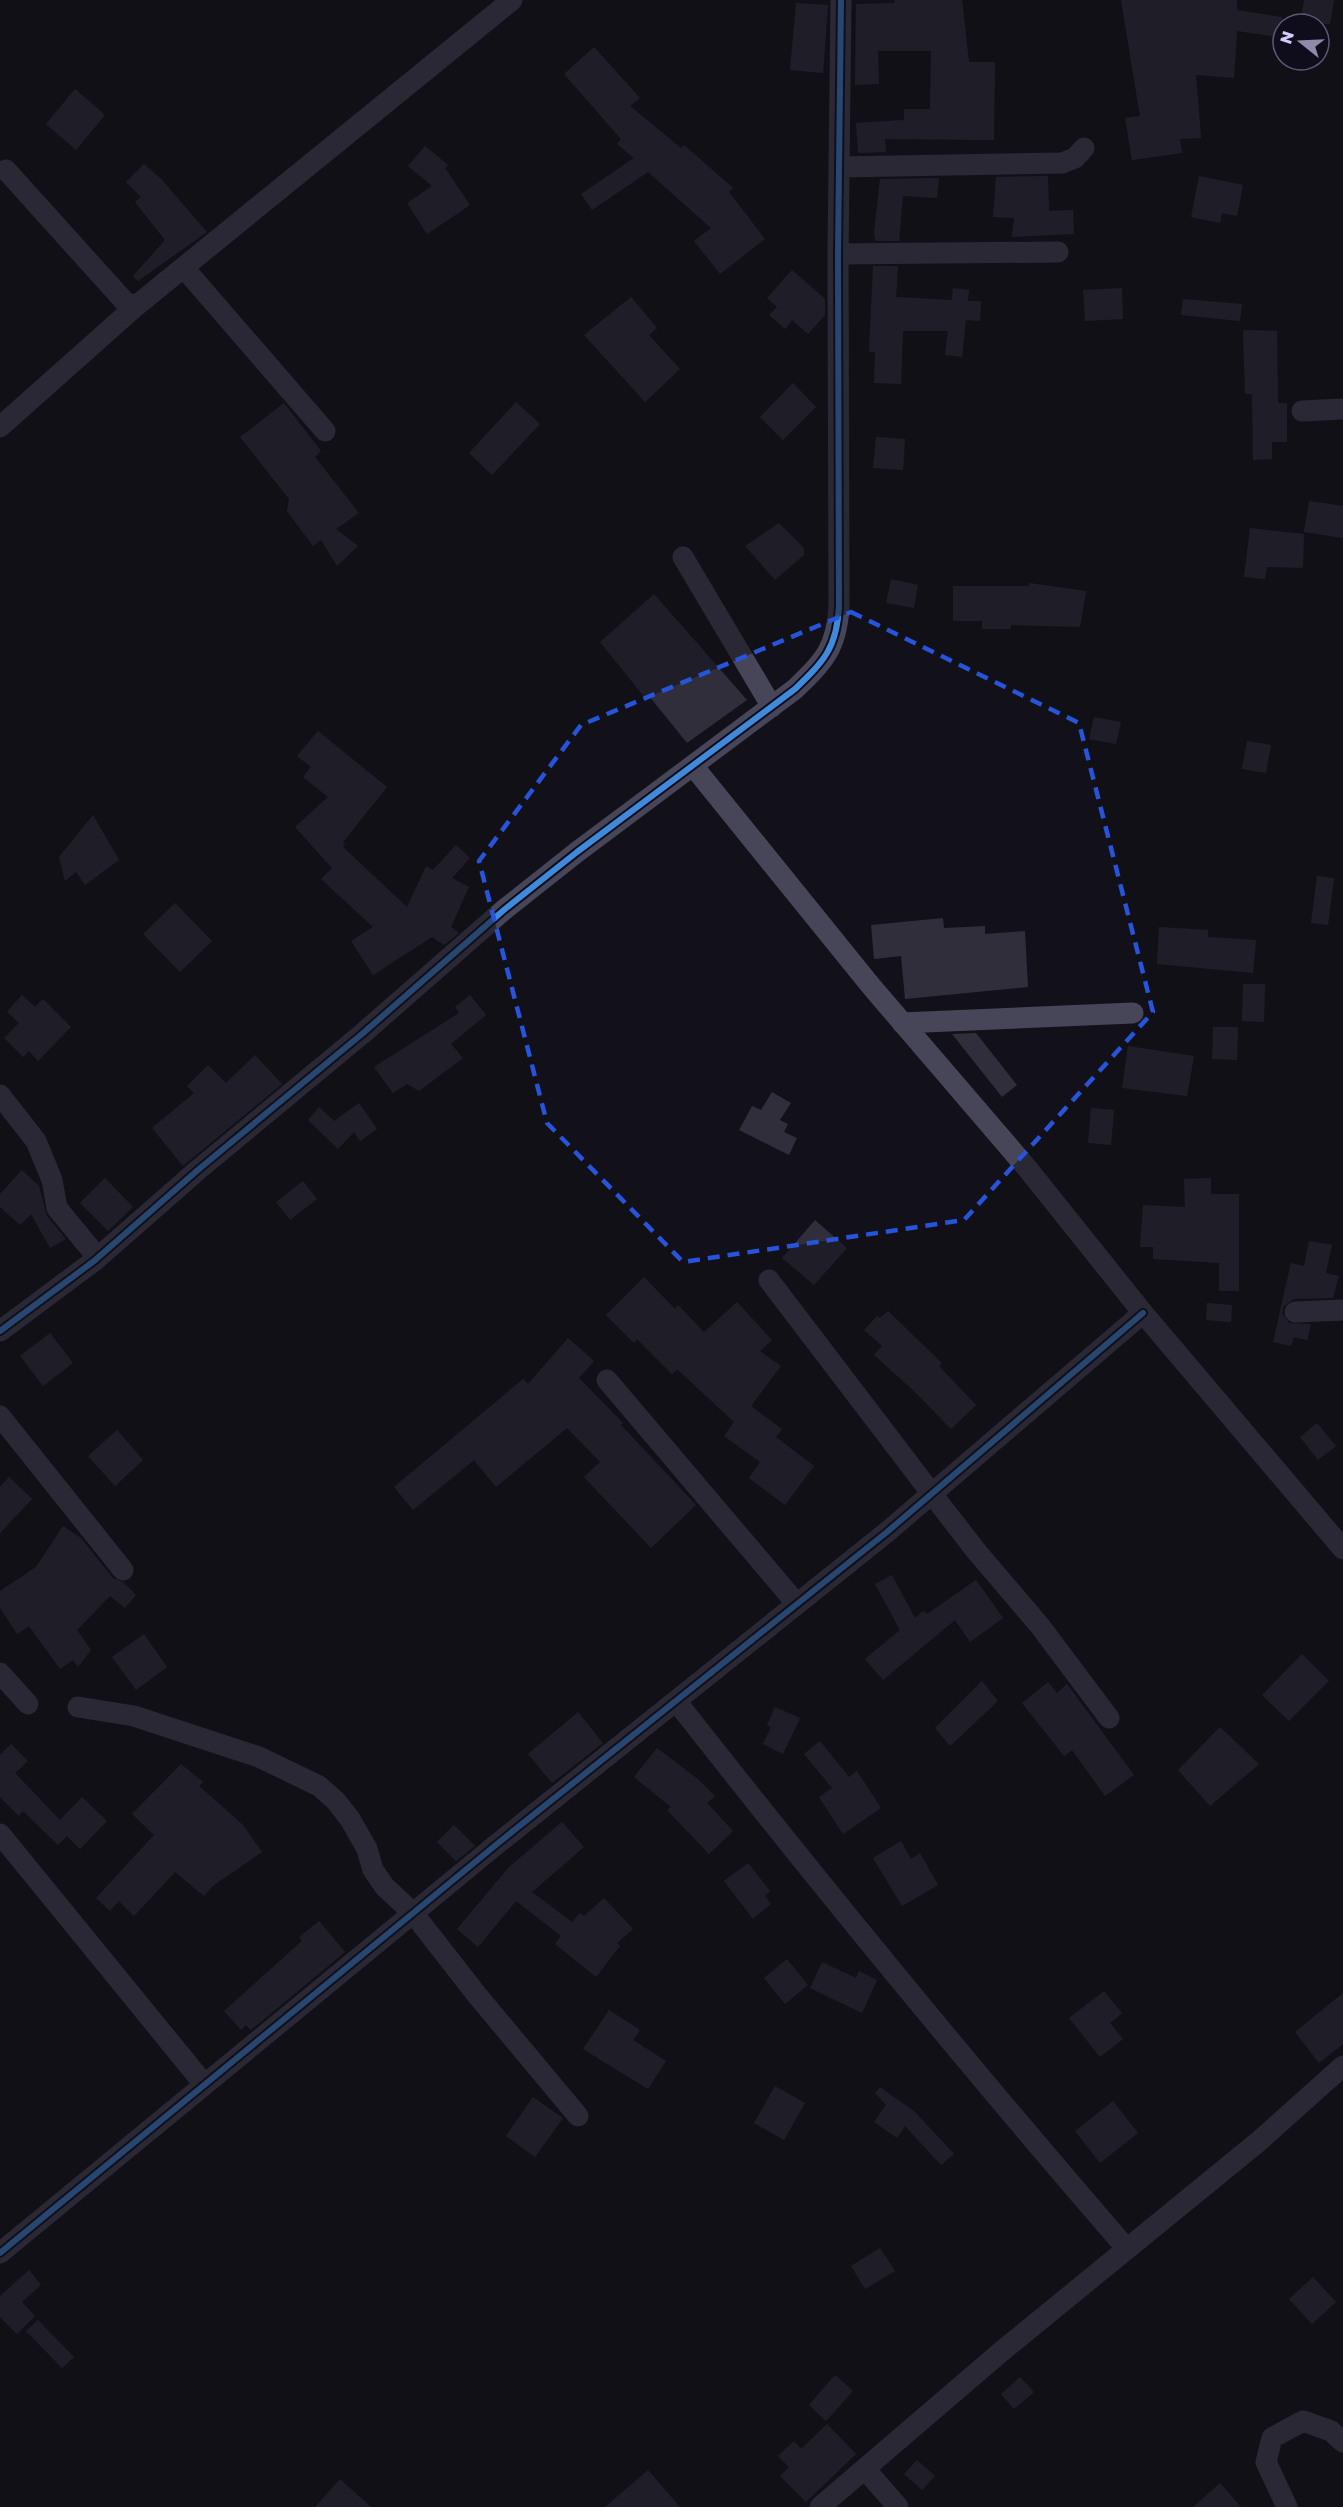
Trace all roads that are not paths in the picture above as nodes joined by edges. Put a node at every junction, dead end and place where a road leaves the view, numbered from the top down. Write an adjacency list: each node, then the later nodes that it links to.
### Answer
1 (512, 0): 8 (street)
2 (841, 0): 4 (street)
3 (1084, 148): 4 (street)
4 (838, 167): 7 (street)
5 (6, 170): 9 (street)
6 (1058, 252): 7 (street)
7 (838, 254): 15 (street)
8 (184, 268): 9 (street); 13 (street)
9 (136, 306): 12 (street)
10 (1343, 410): 11 (street)
11 (1302, 411)
12 (0, 427)
13 (325, 431)
14 (683, 557): 15 (street)
15 (772, 707): 16 (street)
16 (693, 766): 18 (street); 20 (street)
17 (1133, 1013): 18 (street)
18 (902, 1023): 24 (street)
19 (0, 1095): 20 (street)
20 (98, 1258): 25 (street)
21 (769, 1280): 28 (street)
22 (1343, 1310): 23 (street)
23 (1295, 1312)
24 (1143, 1313): 28 (street); 29 (street)
25 (0, 1331)
26 (607, 1380): 31 (street)
27 (0, 1416): 30 (street)
28 (932, 1494): 31 (street); 36 (street)
29 (1343, 1549)
30 (123, 1570)
31 (797, 1604): 33 (street)
32 (0, 1673): 34 (street)
33 (676, 1701): 38 (street); 42 (street)
34 (28, 1704)
35 (78, 1707): 38 (street)
36 (1109, 1718)
37 (0, 1834): 40 (street)
38 (413, 1913): 40 (street); 41 (street)
39 (1343, 2066): 42 (street)
40 (204, 2084): 43 (street)
41 (578, 2116)
42 (1127, 2248): 45 (street)
43 (0, 2253)
44 (1343, 2442): 48 (street)
45 (865, 2469): 46 (street); 47 (street)
46 (820, 2507)
47 (898, 2507)
48 (1287, 2507)

